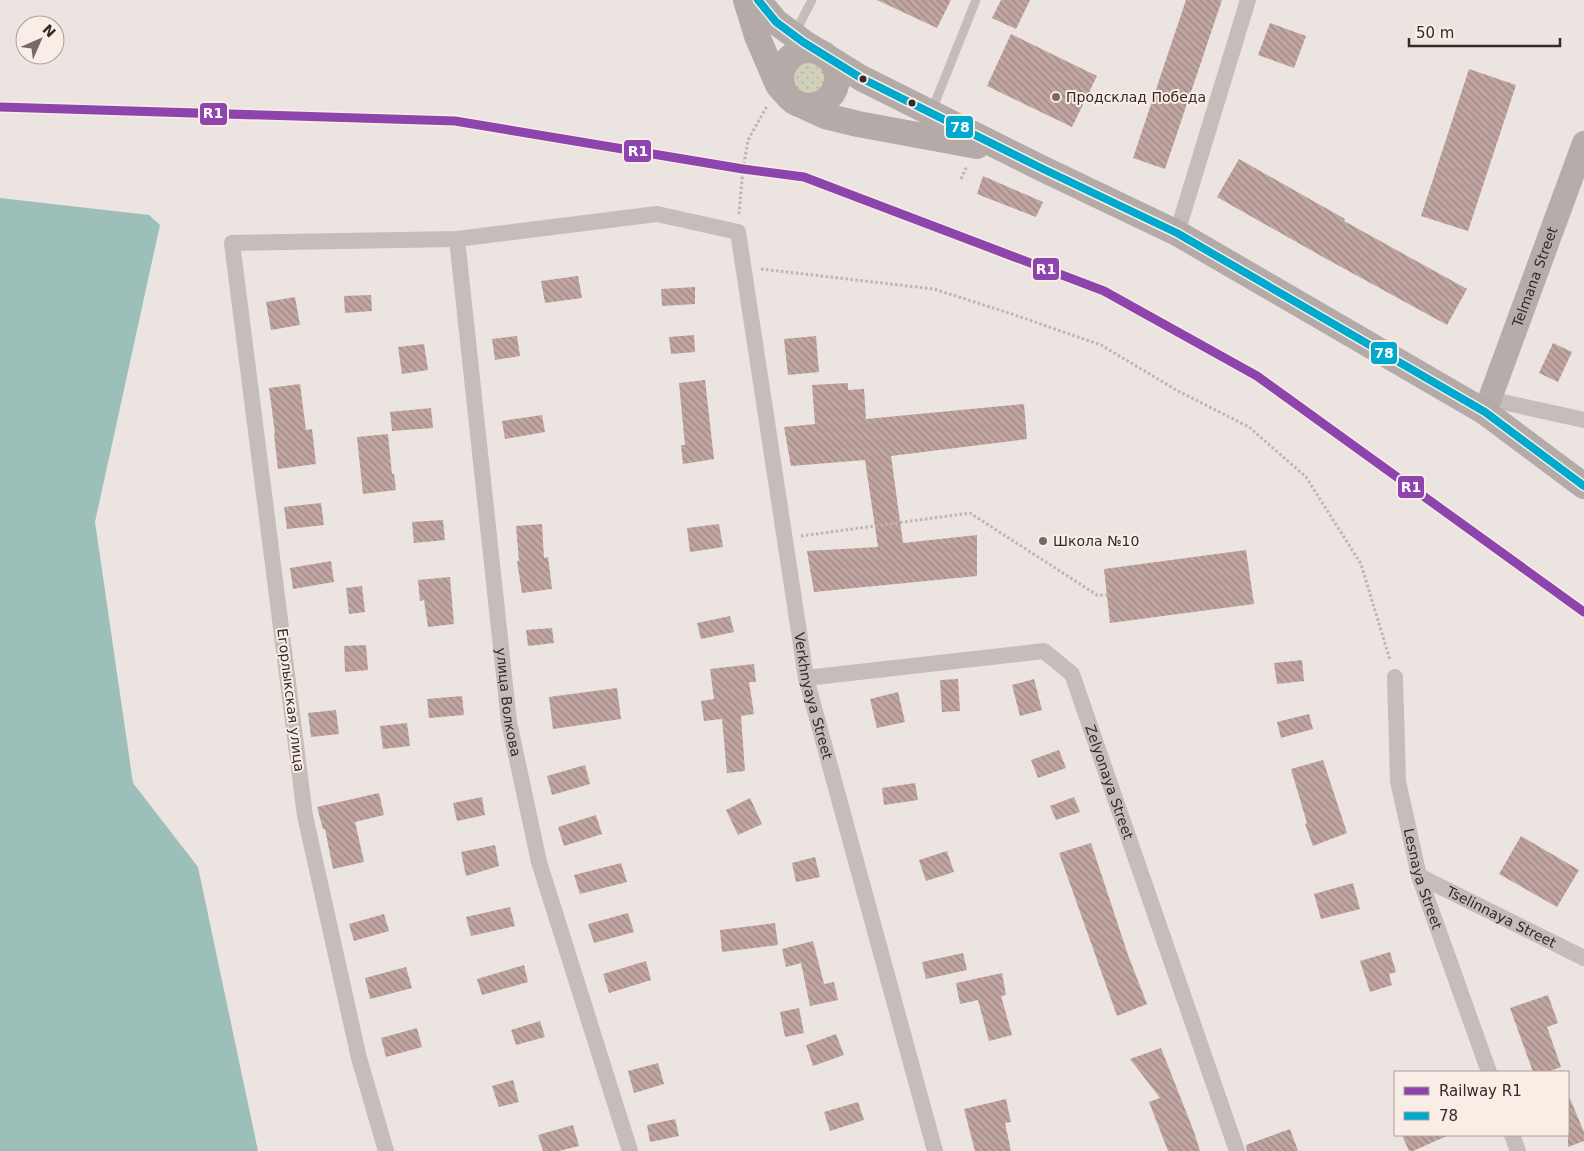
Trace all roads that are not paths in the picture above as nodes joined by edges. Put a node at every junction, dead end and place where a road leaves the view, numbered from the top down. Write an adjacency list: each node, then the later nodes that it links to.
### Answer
1 (746, 0): 8 (main road)
2 (758, 0): 6 (main road)
3 (812, 0): 6 (lane)
4 (976, 0): 9 (lane)
5 (1248, 0): 12 (street)
6 (794, 35): 7 (main road)
7 (819, 52): 8 (main road); 8 (main road); 9 (main road)
8 (788, 95): 11 (main road)
9 (931, 113): 11 (main road)
10 (1584, 143): 14 (main road, Telmana Street)
11 (1041, 168): 12 (main road)
12 (1178, 233): 14 (main road)
13 (457, 239): 18 (street, Verkhnyaya Street); 23 (street, Егорлыкская улица); 24 (street, улица Волкова)
14 (1487, 405): 15 (street); 16 (main road)
15 (1584, 420)
16 (1584, 486)
17 (1394, 677): 19 (street, Lesnaya Street)
18 (806, 678): 25 (street, Verkhnyaya Street); 26 (street, Zelyonaya Street)
19 (1419, 876): 20 (street, Tselinnaya Street); 21 (street, Lesnaya Street)
20 (1584, 958)
21 (1489, 1071)
22 (1512, 1136): 27 (street)
23 (386, 1151)
24 (630, 1151)
25 (935, 1151)
26 (1237, 1151)
27 (1518, 1151)

